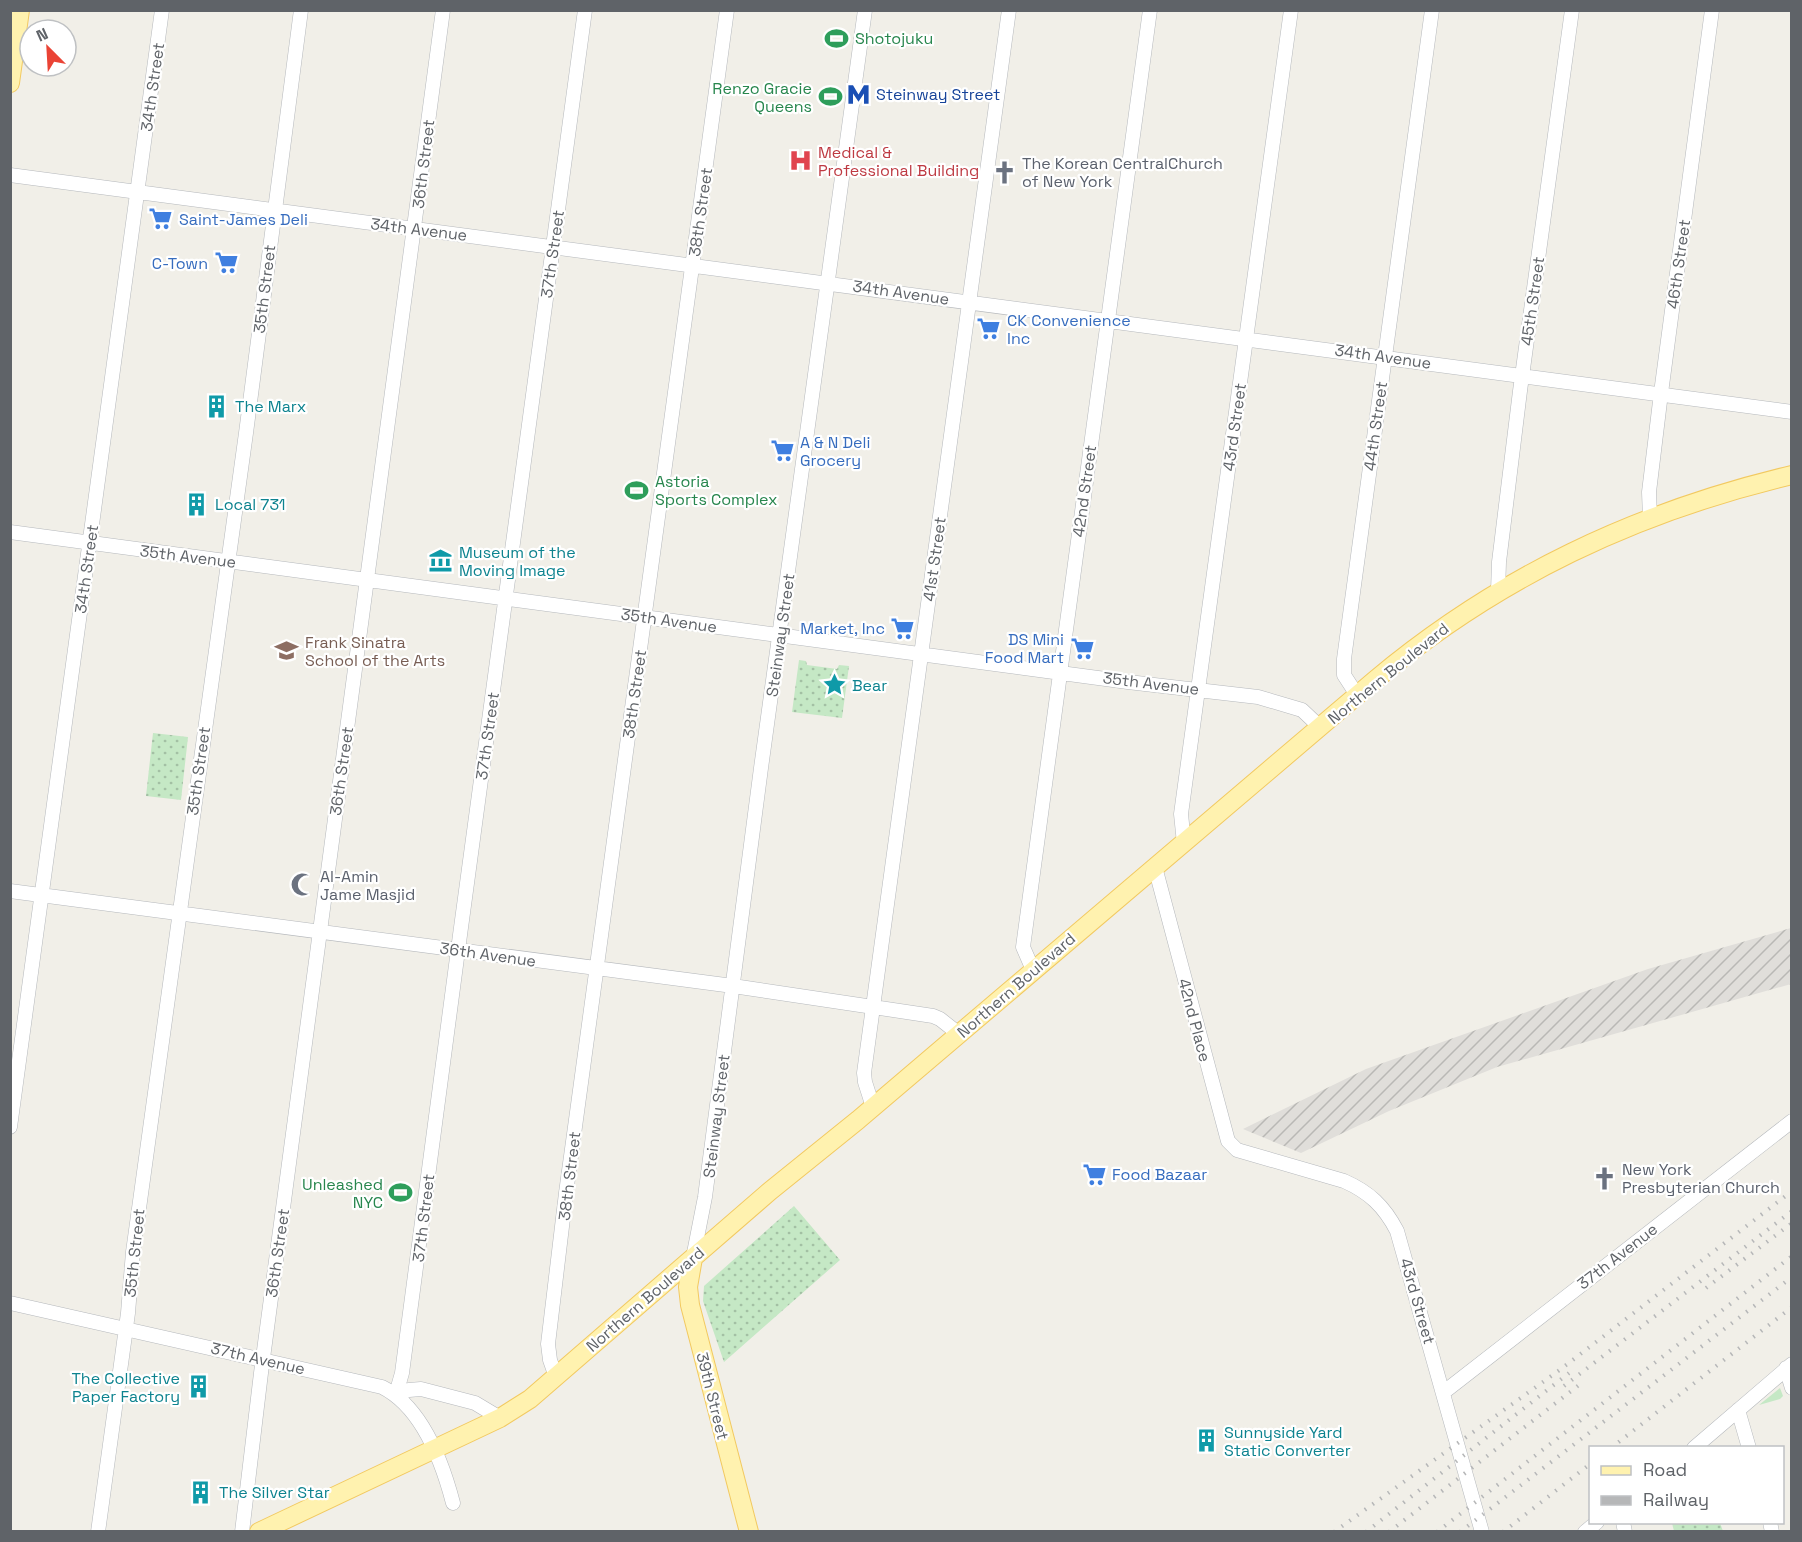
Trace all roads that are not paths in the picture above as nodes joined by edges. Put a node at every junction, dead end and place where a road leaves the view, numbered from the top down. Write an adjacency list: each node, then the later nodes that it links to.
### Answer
1 (20, 10): 14 (main road)
2 (162, 10): 16 (street, 34th Street)
3 (301, 10): 17 (street, 35th Street)
4 (443, 10): 18 (street, 36th Street)
5 (585, 10): 19 (street, 37th Street)
6 (727, 10): 20 (street, 38th Street)
7 (865, 10): 21 (street, Steinway Street)
8 (1009, 10): 22 (street, 41st Street)
9 (1150, 10): 23 (street, 42nd Street)
10 (1291, 10): 24 (street, 43rd Street)
11 (1432, 10): 25 (street, 44th Street)
12 (1572, 10): 26 (street, 45th Street)
13 (1712, 10): 27 (street, 46th Street)
14 (10, 83)
15 (10, 175): 16 (street, 34th Avenue)
16 (138, 191): 17 (street, 34th Avenue); 32 (street, 34th Street)
17 (275, 210): 18 (street, 34th Avenue); 33 (street, 35th Street)
18 (415, 228): 19 (street, 34th Avenue); 34 (street, 36th Street)
19 (553, 246): 20 (street, 34th Avenue); 36 (street, 37th Street)
20 (693, 265): 21 (street, 34th Avenue); 37 (street, 38th Street)
21 (828, 283): 22 (street, 34th Avenue); 38 (street, Steinway Street)
22 (969, 302): 23 (street, 34th Avenue); 39 (street, 41st Street)
23 (1108, 320): 24 (street, 34th Avenue); 40 (street, 42nd Street)
24 (1246, 338): 25 (street, 34th Avenue); 41 (street, 43rd Street)
25 (1385, 357): 26 (street, 34th Avenue); 42 (street, 44th Street)
26 (1522, 375): 27 (street, 34th Avenue); 35 (street, 45th Street)
27 (1660, 393): 28 (street, 34th Avenue); 30 (street, 46th Street)
28 (1791, 412)
29 (1791, 476): 30 (main road, Northern Boulevard)
30 (1650, 518): 35 (main road, Northern Boulevard)
31 (10, 532): 32 (street, 35th Avenue)
32 (90, 543): 33 (street, 35th Avenue); 47 (street, 34th Street)
33 (227, 561): 34 (street, 35th Avenue); 48 (street, 35th Street)
34 (367, 580): 36 (street, 35th Avenue); 49 (street, 36th Street)
35 (1498, 591): 42 (main road, Northern Boulevard)
36 (506, 598): 37 (street, 35th Avenue); 50 (street, 37th Street)
37 (645, 616): 38 (street, 35th Avenue); 51 (street, 38th Street)
38 (779, 634): 39 (street, 35th Avenue); 53 (street, Steinway Street)
39 (921, 653): 40 (street, 35th Avenue); 54 (street, 41st Street)
40 (1060, 671): 41 (street, 35th Avenue); 52 (street, 42nd Street)
41 (1198, 690): 43 (street, 35th Avenue); 44 (street, 43rd Street)
42 (1357, 695): 43 (main road, Northern Boulevard)
43 (1320, 727): 44 (main road, Northern Boulevard)
44 (1184, 843): 45 (main road, Northern Boulevard)
45 (1155, 867): 52 (main road, Northern Boulevard); 59 (street, 42nd Place)
46 (10, 891): 47 (street, 36th Avenue)
47 (42, 895): 48 (street, 36th Avenue); 58 (street, 34th Street)
48 (179, 913): 49 (street, 36th Avenue); 62 (street, 35th Street)
49 (319, 932): 50 (street, 36th Avenue); 63 (street, 36th Street)
50 (458, 950): 51 (street, 36th Avenue); 68 (street, 37th Street)
51 (597, 969): 53 (street, 36th Avenue); 65 (street, 38th Street)
52 (1033, 970): 55 (main road, Northern Boulevard)
53 (733, 986): 54 (street, 36th Avenue); 60 (street, Steinway Street)
54 (874, 1008): 55 (street, 36th Avenue); 56 (street, 41st Street)
55 (959, 1034): 56 (main road, Northern Boulevard)
56 (873, 1107): 60 (main road, Northern Boulevard)
57 (1791, 1121): 67 (street, 37th Avenue)
58 (10, 1127)
59 (1257, 1156): 67 (street, 43rd Street)
60 (693, 1258): 65 (main road, Northern Boulevard); 78 (main road, 39th Street)
61 (10, 1303): 62 (street, 37th Avenue)
62 (125, 1329): 63 (street, 37th Avenue); 75 (street, 35th Street)
63 (263, 1359): 68 (street, 37th Avenue); 76 (street, 36th Street)
64 (1789, 1366): 66 (street); 69 (street)
65 (556, 1377): 70 (main road, Northern Boulevard)
66 (1791, 1388)
67 (1443, 1392): 79 (street, 43rd Street)
68 (396, 1394): 70 (street, 37th Avenue); 73 (street)
69 (1738, 1410): 71 (street); 72 (street)
70 (500, 1418): 73 (main road, Northern Boulevard)
71 (1696, 1446)
72 (1748, 1446)
73 (434, 1449): 74 (street); 77 (main road, Northern Boulevard)
74 (453, 1503)
75 (98, 1532)
76 (242, 1532)
77 (259, 1532)
78 (749, 1532)
79 (1482, 1532)

